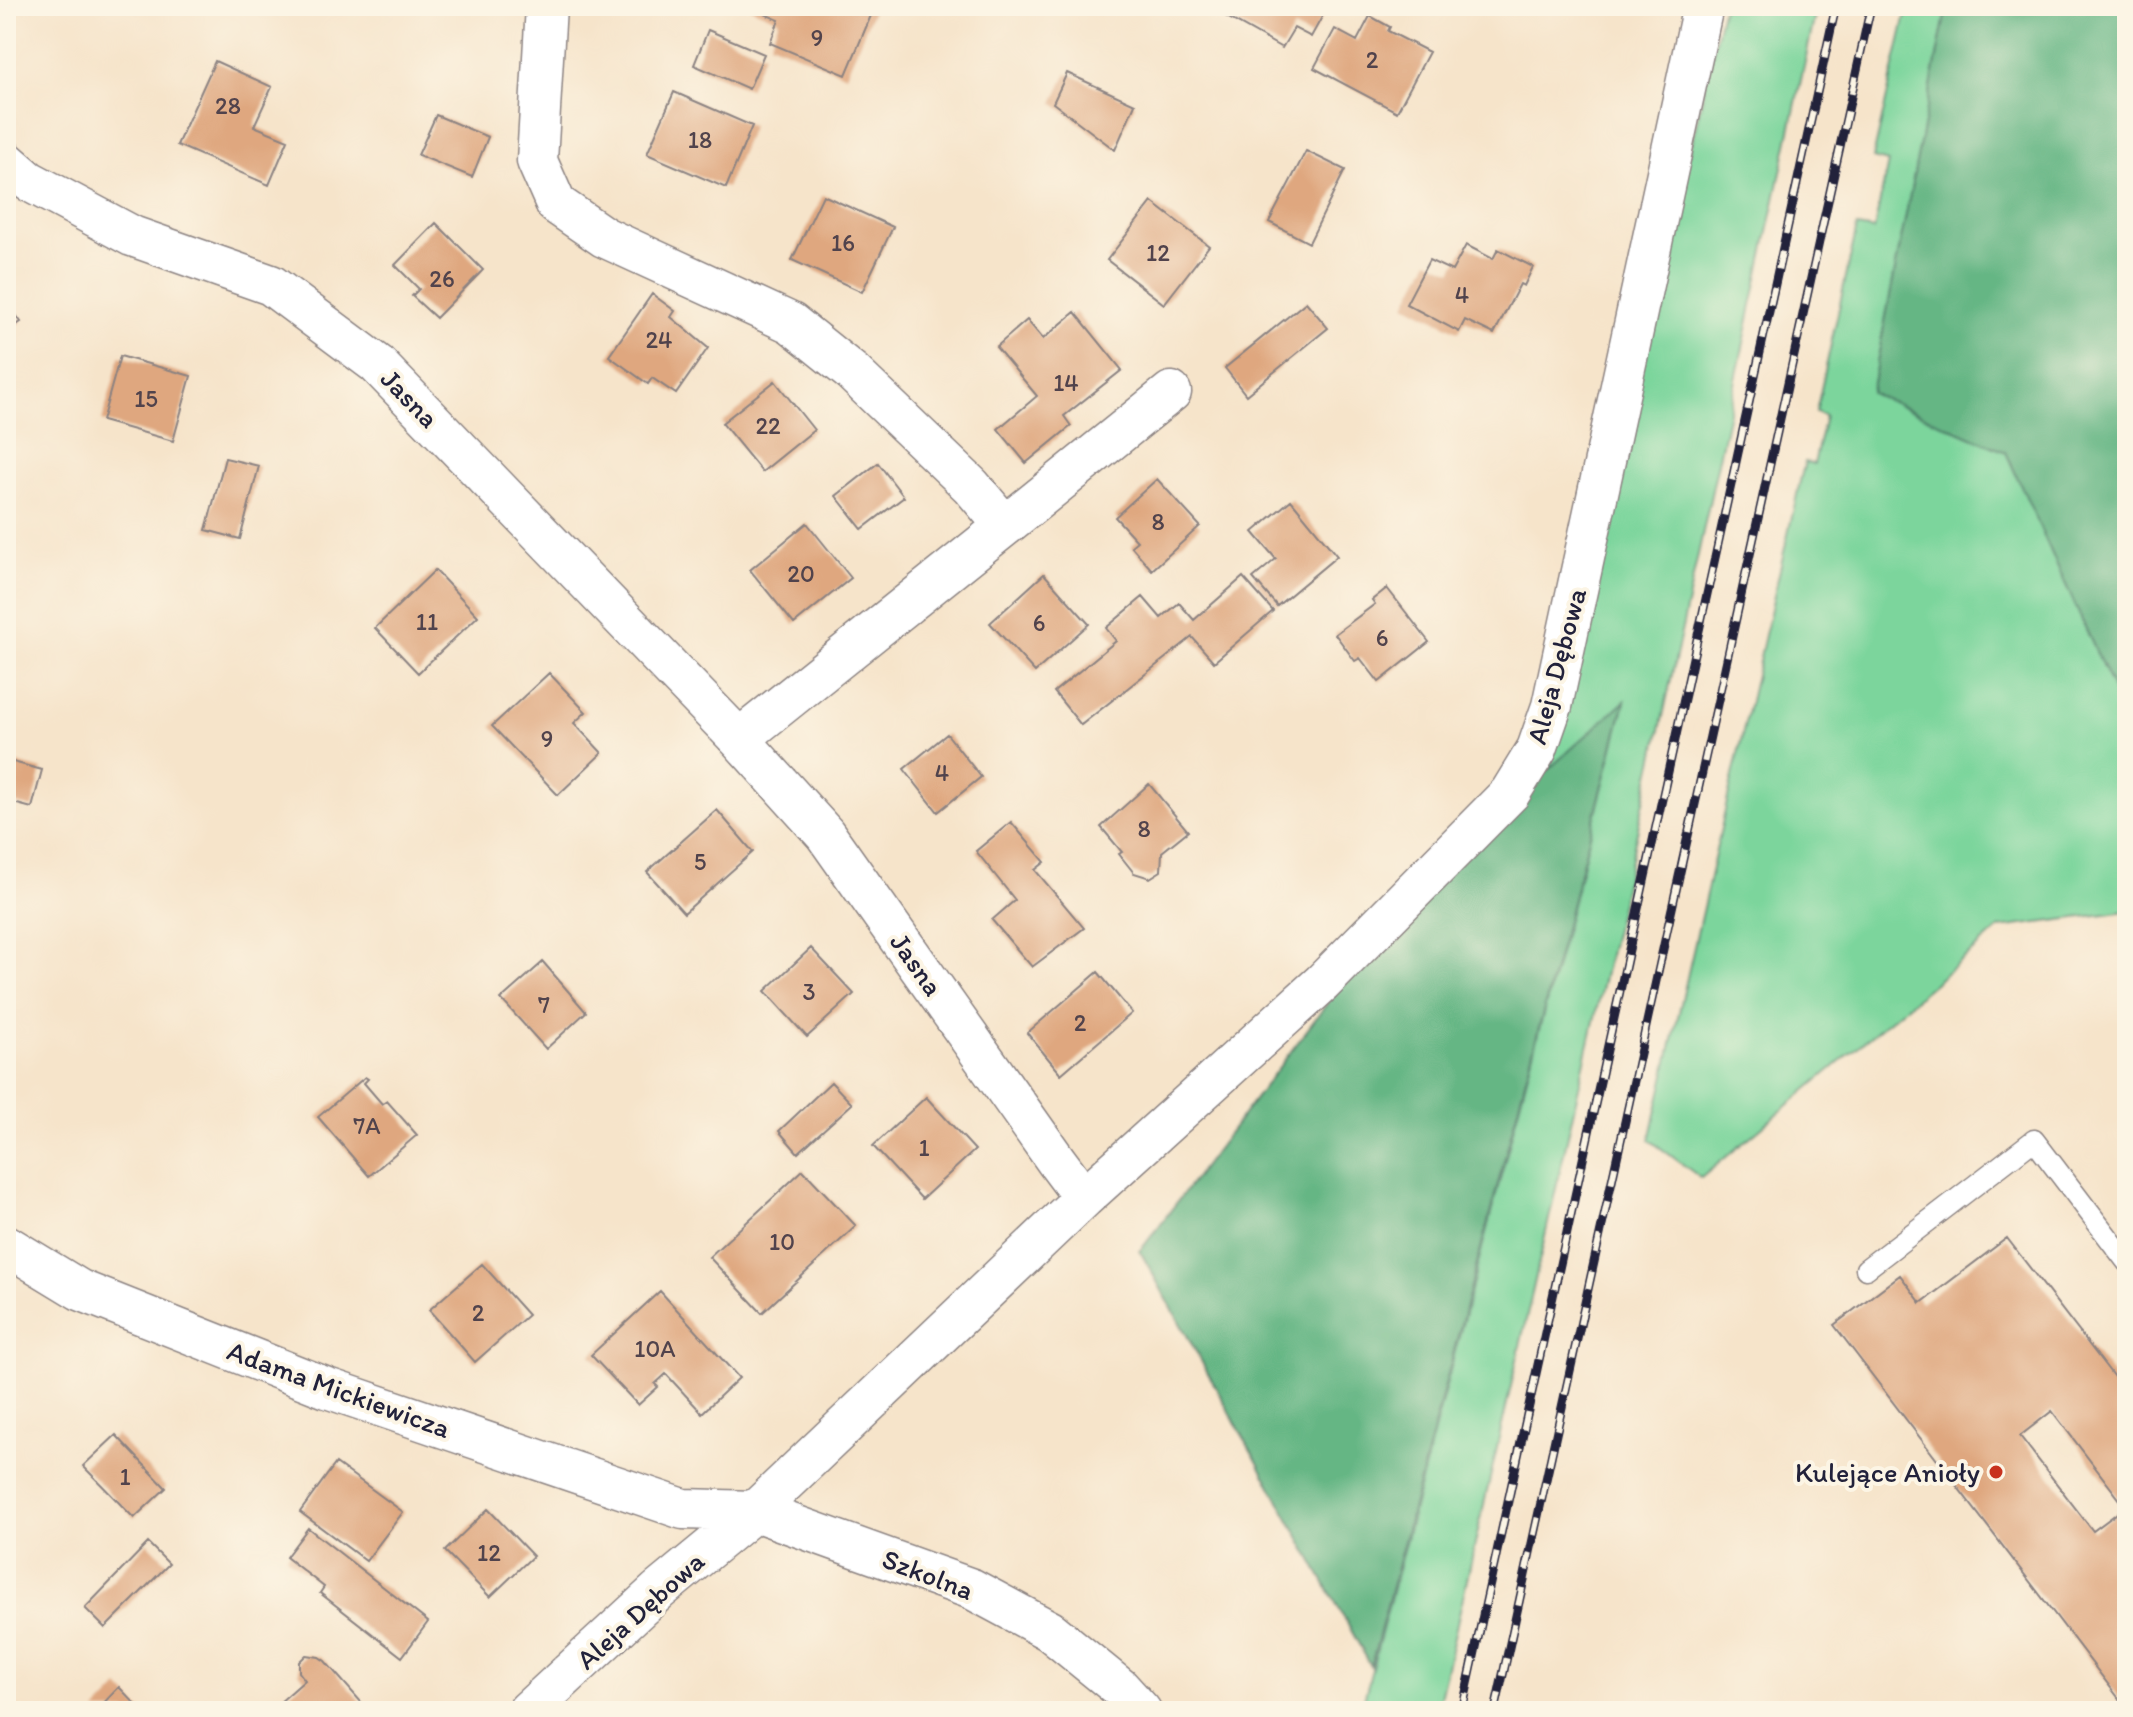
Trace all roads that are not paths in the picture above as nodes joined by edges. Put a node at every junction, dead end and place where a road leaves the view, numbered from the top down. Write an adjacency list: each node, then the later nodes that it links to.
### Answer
1 (546, 6): 5 (street)
2 (1703, 6): 7 (street, Aleja Dębowa)
3 (6, 161): 6 (street, Jasna)
4 (1171, 392): 5 (street)
5 (1005, 526): 6 (street)
6 (739, 739): 7 (street, Jasna)
7 (1084, 1198): 12 (street, Aleja Dębowa)
8 (6, 1245): 11 (street, Adama Mickiewicza)
9 (2127, 1262): 10 (lane)
10 (1866, 1269)
11 (683, 1509): 12 (street, Szkolna)
12 (755, 1511): 13 (street, Aleja Dębowa); 14 (street, Szkolna)
13 (528, 1711)
14 (1141, 1711)

